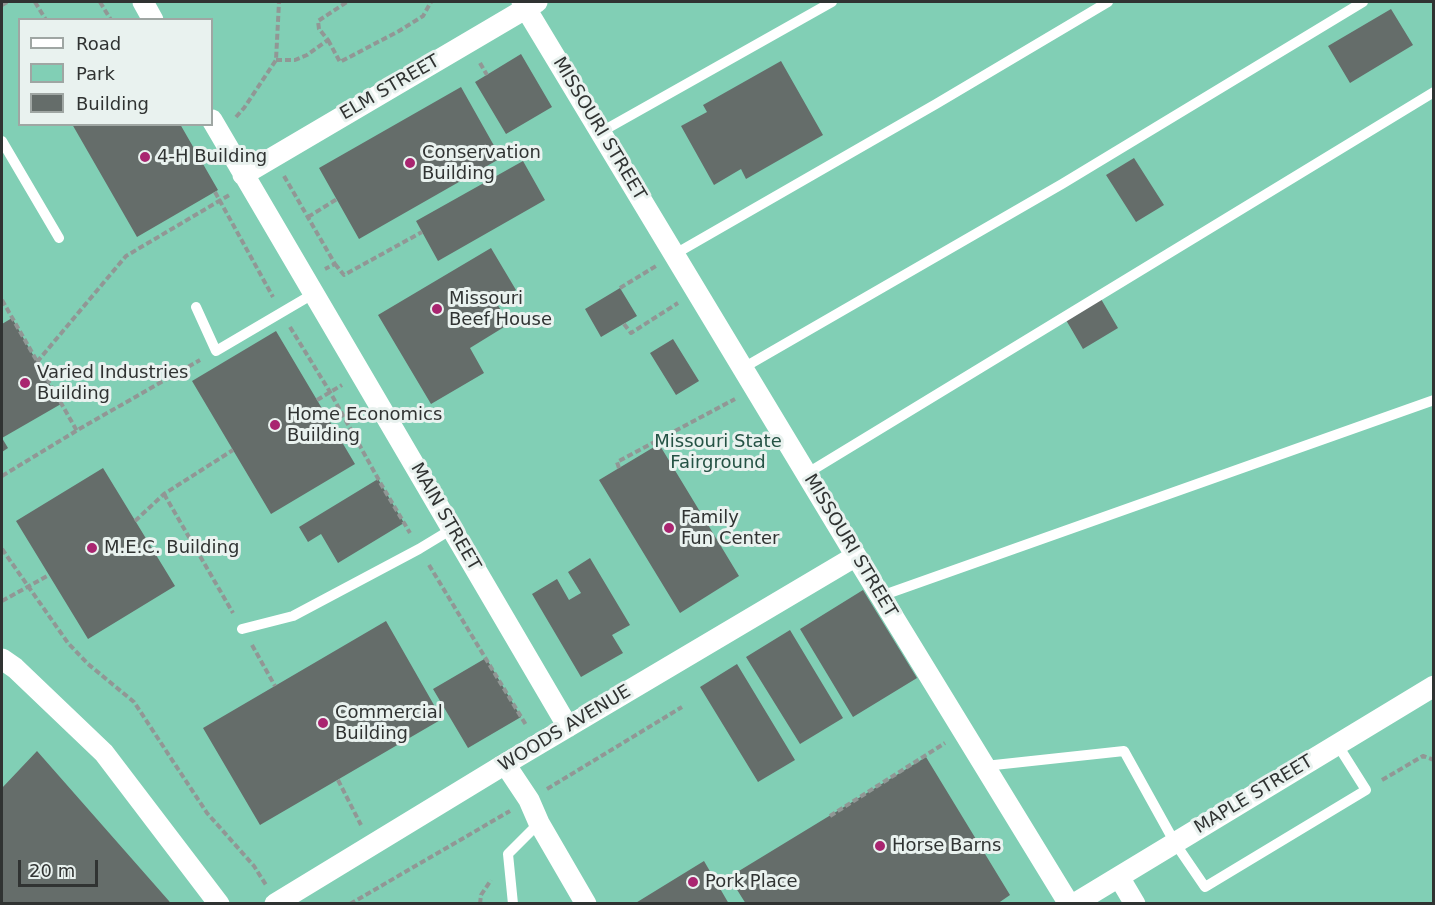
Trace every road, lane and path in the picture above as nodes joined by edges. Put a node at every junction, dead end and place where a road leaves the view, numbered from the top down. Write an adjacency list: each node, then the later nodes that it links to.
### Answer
1 (7, 2): 12 (path)
2 (35, 2): 13 (path)
3 (100, 2): 14 (path)
4 (143, 2): 15 (street)
5 (279, 2): 17 (path)
6 (347, 2): 16 (path)
7 (431, 2): 16 (path)
8 (832, 2): 20 (lane)
9 (1108, 2): 30 (lane)
10 (1363, 2): 41 (lane)
11 (529, 4): 20 (street, MISSOURI STREET); 23 (street, ELM STREET)
12 (2, 5)
13 (45, 18)
14 (110, 18)
15 (152, 18)
16 (328, 40): 17 (path)
17 (276, 60): 19 (path)
18 (1434, 92): 47 (lane)
19 (216, 127): 23 (street, MAIN STREET)
20 (601, 132): 30 (street, MISSOURI STREET)
21 (2, 141): 29 (lane)
22 (284, 176): 27 (path)
23 (246, 179): 26 (path); 32 (street, MAIN STREET)
24 (215, 192): 26 (path)
25 (336, 199): 27 (path)
26 (220, 200): 37 (path); 40 (path)
27 (308, 216): 31 (path)
28 (422, 232): 31 (path)
29 (59, 237)
30 (675, 254): 33 (path); 34 (street, MISSOURI STREET)
31 (335, 264): 32 (path)
32 (309, 287): 37 (lane); 51 (street, MAIN STREET)
33 (620, 288)
34 (696, 291): 38 (path); 41 (street, MISSOURI STREET)
35 (2, 300): 40 (path)
36 (196, 307): 39 (lane)
37 (281, 313): 39 (lane); 53 (path)
38 (624, 324)
39 (216, 351): 44 (path)
40 (37, 362): 44 (path)
41 (743, 368): 42 (street, MISSOURI STREET)
42 (755, 389): 46 (path); 47 (street, MISSOURI STREET)
43 (1434, 400): 57 (lane)
44 (77, 431): 48 (path)
45 (233, 450): 49 (path)
46 (619, 468)
47 (806, 474): 54 (street, MISSOURI STREET)
48 (2, 476)
49 (164, 494): 50 (path); 59 (path)
50 (135, 521)
51 (452, 530): 53 (lane); 63 (street, MAIN STREET)
52 (2, 549): 56 (path)
53 (419, 549): 59 (lane); 66 (path)
54 (856, 556): 57 (street, MISSOURI STREET); 63 (street, WOODS AVENUE)
55 (49, 575): 56 (path)
56 (28, 587): 58 (path); 78 (path)
57 (881, 596): 64 (street, MISSOURI STREET)
58 (2, 601)
59 (242, 629): 61 (path)
60 (2, 660): 77 (street)
61 (275, 686)
62 (1434, 686): 65 (street, MAPLE STREET)
63 (568, 727): 66 (street, WOODS AVENUE)
64 (963, 732): 69 (street, MISSOURI STREET); 72 (path)
65 (1337, 744): 71 (lane); 74 (street, MAPLE STREET)
66 (537, 745): 68 (street, WOODS AVENUE)
67 (1434, 760): 71 (path)
68 (506, 764): 73 (street); 75 (street, WOODS AVENUE)
69 (985, 766): 74 (lane); 81 (street, MISSOURI STREET)
70 (338, 780): 75 (path)
71 (1366, 790): 74 (lane)
72 (830, 816)
73 (539, 823): 79 (lane); 80 (street)
74 (1175, 843): 76 (street, MAPLE STREET)
75 (371, 845): 78 (street, WOODS AVENUE)
76 (1119, 877): 82 (street, MAPLE STREET); 83 (street)
77 (219, 903)
78 (275, 903)
79 (513, 903)
80 (586, 903)
81 (1069, 903)
82 (1074, 903)
83 (1135, 903)

